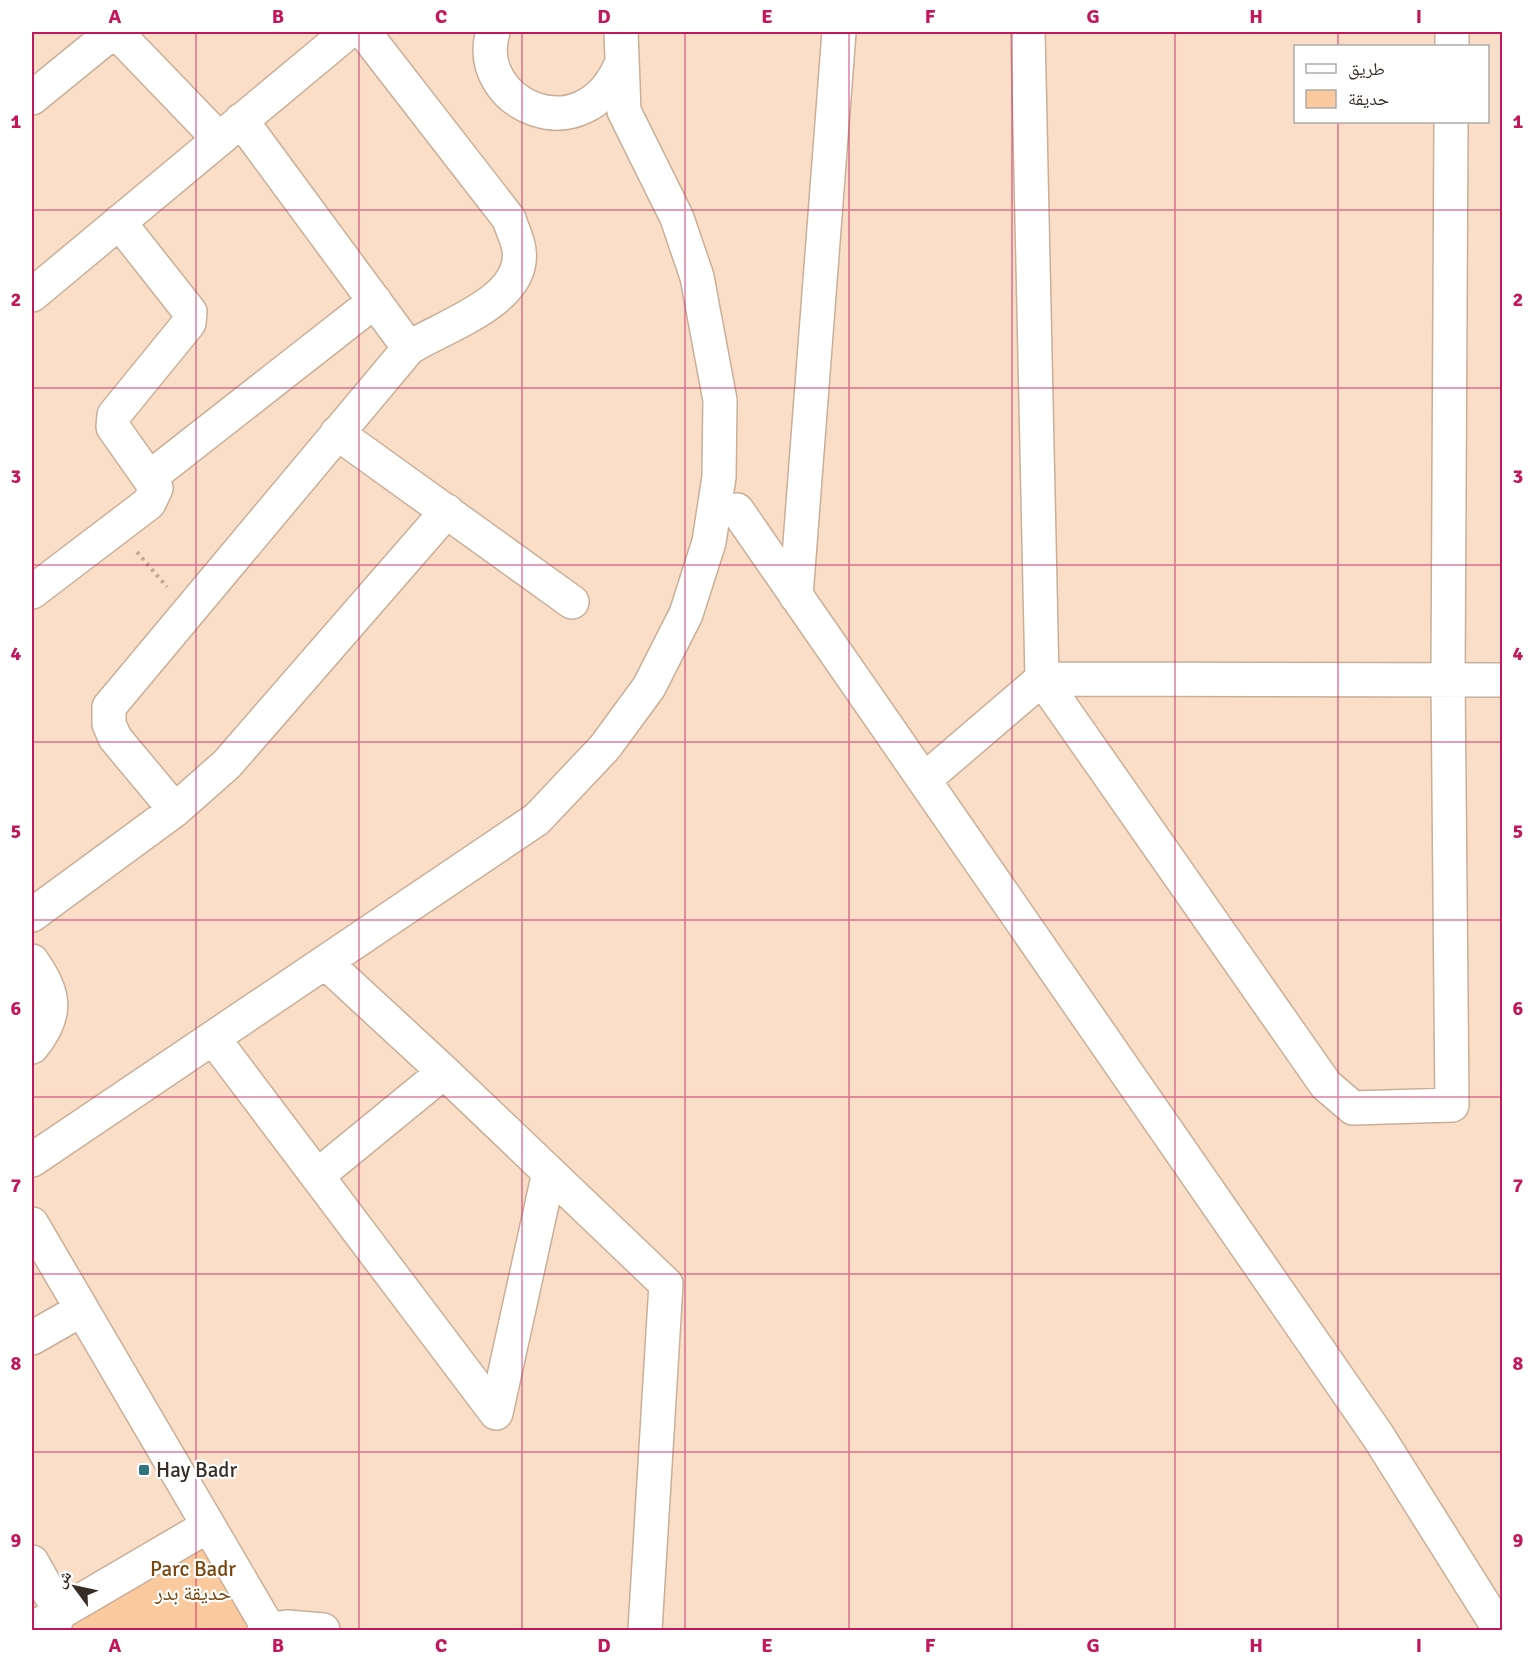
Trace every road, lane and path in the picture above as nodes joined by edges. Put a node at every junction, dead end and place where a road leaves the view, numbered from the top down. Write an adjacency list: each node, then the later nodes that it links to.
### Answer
1 (114, 32): 8 (street); 11 (street)
2 (348, 32): 11 (street)
3 (364, 32): 16 (street)
4 (838, 32): 23 (street)
5 (1028, 32): 26 (street)
6 (491, 34): 9 (street)
7 (624, 41): 9 (street); 12 (street)
8 (32, 98)
9 (559, 114): 12 (street)
10 (1451, 123): 27 (street)
11 (230, 129): 13 (street); 15 (street)
12 (644, 155): 33 (street)
13 (119, 222): 14 (street); 18 (street)
14 (32, 295)
15 (375, 301): 16 (street); 18 (street)
16 (409, 348): 17 (street)
17 (337, 433): 20 (street); 25 (street)
18 (149, 478): 21 (street)
19 (737, 510): 23 (street)
20 (447, 511): 24 (street); 30 (street)
21 (115, 527): 22 (street); 25 (path)
22 (32, 592)
23 (796, 596): 29 (street)
24 (572, 602)
25 (188, 610): 30 (street)
26 (1042, 679): 27 (street); 27 (street); 29 (street)
27 (1448, 679): 28 (street)
28 (1503, 680)
29 (924, 780): 50 (street)
30 (175, 810): 31 (street)
31 (32, 915)
32 (32, 961): 35 (street)
33 (325, 962): 34 (street); 36 (street)
34 (213, 1038): 37 (street); 39 (street)
35 (32, 1047)
36 (444, 1072): 38 (street); 39 (street)
37 (32, 1160)
38 (549, 1173): 39 (street); 49 (street)
39 (317, 1176)
40 (32, 1224): 41 (street)
41 (81, 1310): 42 (street); 43 (street)
42 (32, 1338)
43 (208, 1526): 45 (street); 47 (street)
44 (32, 1562): 45 (street)
45 (56, 1622): 46 (street)
46 (32, 1629)
47 (266, 1630): 48 (street)
48 (323, 1630)
49 (645, 1630)
50 (1500, 1630)

